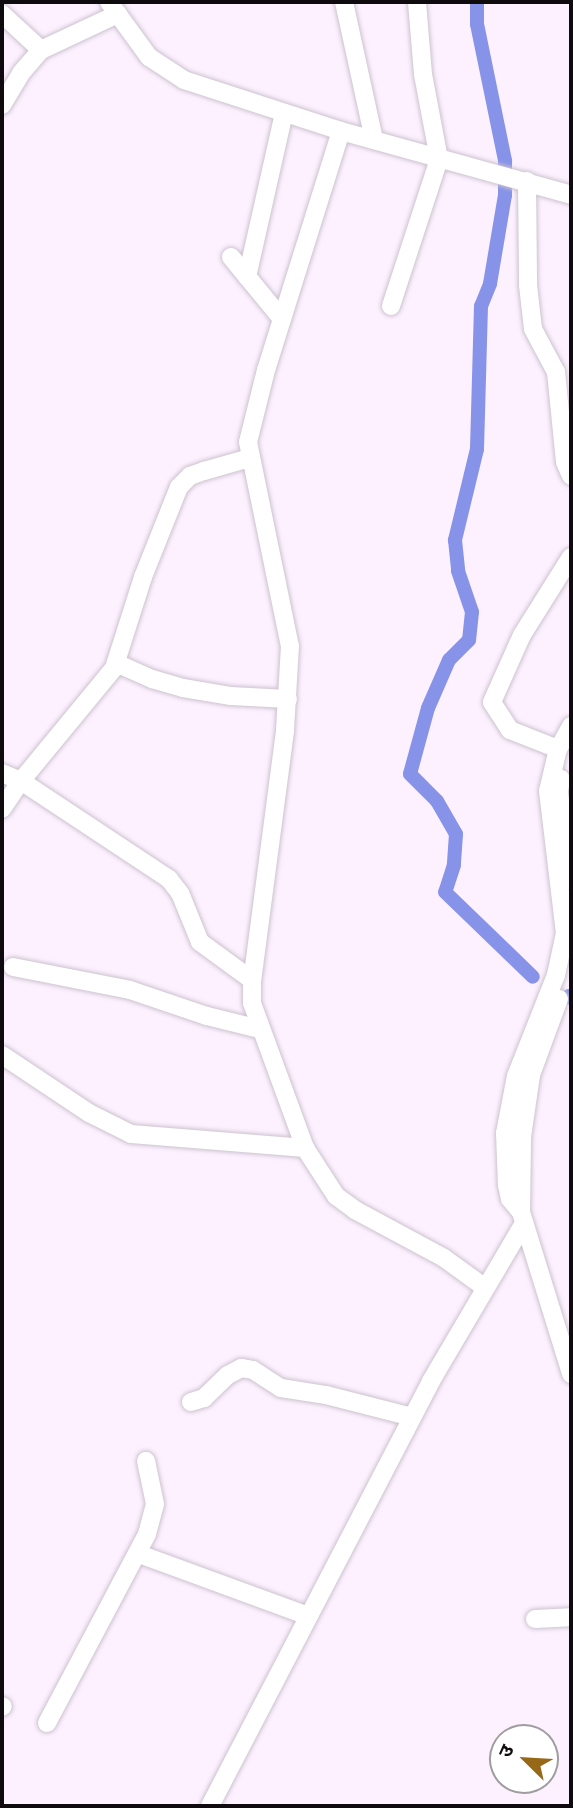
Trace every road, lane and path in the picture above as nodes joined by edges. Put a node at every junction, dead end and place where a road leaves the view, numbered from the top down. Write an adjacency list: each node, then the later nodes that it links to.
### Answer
1 (344, 2): 9 (street)
2 (417, 2): 10 (street)
3 (114, 8): 5 (street); 7 (street)
4 (2, 14): 5 (street)
5 (41, 50): 6 (street)
6 (2, 105)
7 (284, 113): 8 (street); 14 (street)
8 (341, 131): 9 (street); 16 (street)
9 (374, 140): 10 (street)
10 (439, 159): 11 (street); 15 (street)
11 (527, 181): 12 (street); 18 (street)
12 (571, 195)
13 (231, 257): 14 (street)
14 (247, 277): 16 (street)
15 (391, 306)
16 (282, 319): 17 (street)
17 (250, 458): 20 (street); 21 (street)
18 (571, 476)
19 (571, 557): 23 (street)
20 (116, 663): 21 (street); 25 (street)
21 (288, 699): 30 (street)
22 (571, 726): 23 (street)
23 (565, 748): 27 (street); 28 (street)
24 (2, 773): 25 (street)
25 (20, 781): 26 (street); 30 (street)
26 (2, 809)
27 (571, 888)
28 (568, 951): 34 (street)
29 (13, 967): 31 (street)
30 (252, 980): 31 (street)
31 (259, 1029): 33 (street)
32 (2, 1055): 33 (street)
33 (305, 1148): 35 (street)
34 (522, 1217): 35 (street); 36 (street)
35 (484, 1286): 38 (street)
36 (571, 1374)
37 (191, 1402): 38 (street)
38 (412, 1417): 41 (street)
39 (146, 1461): 40 (street)
40 (139, 1554): 41 (street); 44 (street)
41 (308, 1616): 45 (street)
42 (571, 1617): 43 (street)
43 (535, 1619)
44 (47, 1723)
45 (210, 1806)

